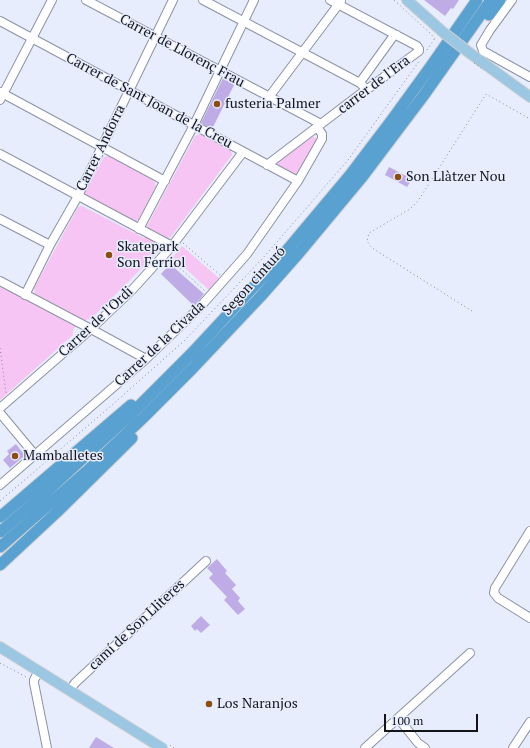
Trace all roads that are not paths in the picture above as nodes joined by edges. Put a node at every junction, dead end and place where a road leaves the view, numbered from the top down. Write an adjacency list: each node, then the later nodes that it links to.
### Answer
1 (52, 0): 19 (street)
2 (86, 0): 18 (street, Carrer de Llorenç Frau)
3 (173, 0): 18 (street, Carrer Andorra)
4 (203, 0): 16 (street)
5 (254, 0): 16 (street)
6 (330, 0): 13 (street)
7 (407, 0): 27 (main road, bridge)
8 (473, 0): 14 (highway)
9 (478, 0): 14 (highway, Segon cinturó)
10 (491, 0): 31 (highway, Segon cinturó)
11 (500, 0): 31 (highway)
12 (512, 0): 22 (street)
13 (340, 2): 17 (street); 20 (street)
14 (464, 20): 46 (highway, Segon cinturó)
15 (0, 21): 19 (street, Carrer de Sant Joan de la Creu)
16 (244, 22): 20 (street); 21 (street)
17 (397, 35): 23 (street); 23 (street, carrer de l'Era)
18 (155, 36): 21 (street, Carrer de Llorenç Frau); 24 (street, Carrer Andorra)
19 (32, 38): 24 (street, Carrer de Sant Joan de la Creu); 25 (street)
20 (302, 52): 23 (street); 26 (street)
21 (220, 71): 26 (street, Carrer de Llorenç Frau); 28 (street)
22 (530, 77)
23 (363, 86): 29 (street, carrer de l'Era)
24 (129, 90): 28 (street, Carrer de Sant Joan de la Creu); 30 (street, Carrer Andorra)
25 (1, 95): 30 (street)
26 (269, 97): 29 (street, Carrer de Llorenç Frau)
27 (530, 97)
28 (194, 125): 32 (street, Carrer de Sant Joan de la Creu); 35 (street)
29 (319, 126): 34 (street, carrer de l'Era); 36 (street, Carrer de la Civada)
30 (102, 147): 35 (street); 37 (street, Carrer Andorra)
31 (384, 149): 45 (highway, Segon cinturó)
32 (243, 152): 34 (street, Carrer de Sant Joan de la Creu); 41 (street, Carrer de l'Ordi)
33 (0, 154): 37 (street)
34 (267, 165): 36 (street, Carrer de Sant Joan de la Creu)
35 (165, 181): 39 (street)
36 (298, 181): 47 (street, Carrer de la Civada)
37 (78, 196): 39 (street); 40 (street, Carrer Andorra)
38 (0, 218): 40 (street)
39 (140, 229): 41 (street)
40 (50, 245): 43 (street, Carrer Andorra)
41 (172, 246): 44 (street, Carrer de l'Ordi)
42 (0, 281): 43 (street)
43 (25, 295): 44 (street)
44 (91, 329): 47 (street); 48 (street, Carrer de l'Ordi)
45 (216, 345): 55 (highway, Segon cinturó); 57 (highway)
46 (192, 353): 52 (highway); 54 (highway)
47 (146, 359): 50 (street, Carrer de la Civada)
48 (0, 408)
49 (0, 413): 50 (street)
50 (35, 455): 51 (street, Carrer de la Civada)
51 (0, 486)
52 (0, 518)
53 (530, 531): 58 (street)
54 (0, 532)
55 (0, 547)
56 (206, 561): 62 (street, camí de Son Lliteres)
57 (0, 565)
58 (530, 618)
59 (0, 647): 61 (main road)
60 (470, 653): 63 (street)
61 (37, 676): 62 (main road); 65 (street)
62 (70, 690): 66 (main road)
63 (398, 718): 67 (street); 68 (street)
64 (530, 722): 69 (street)
65 (47, 748)
66 (162, 748)
67 (365, 748)
68 (426, 748)
69 (513, 748)

